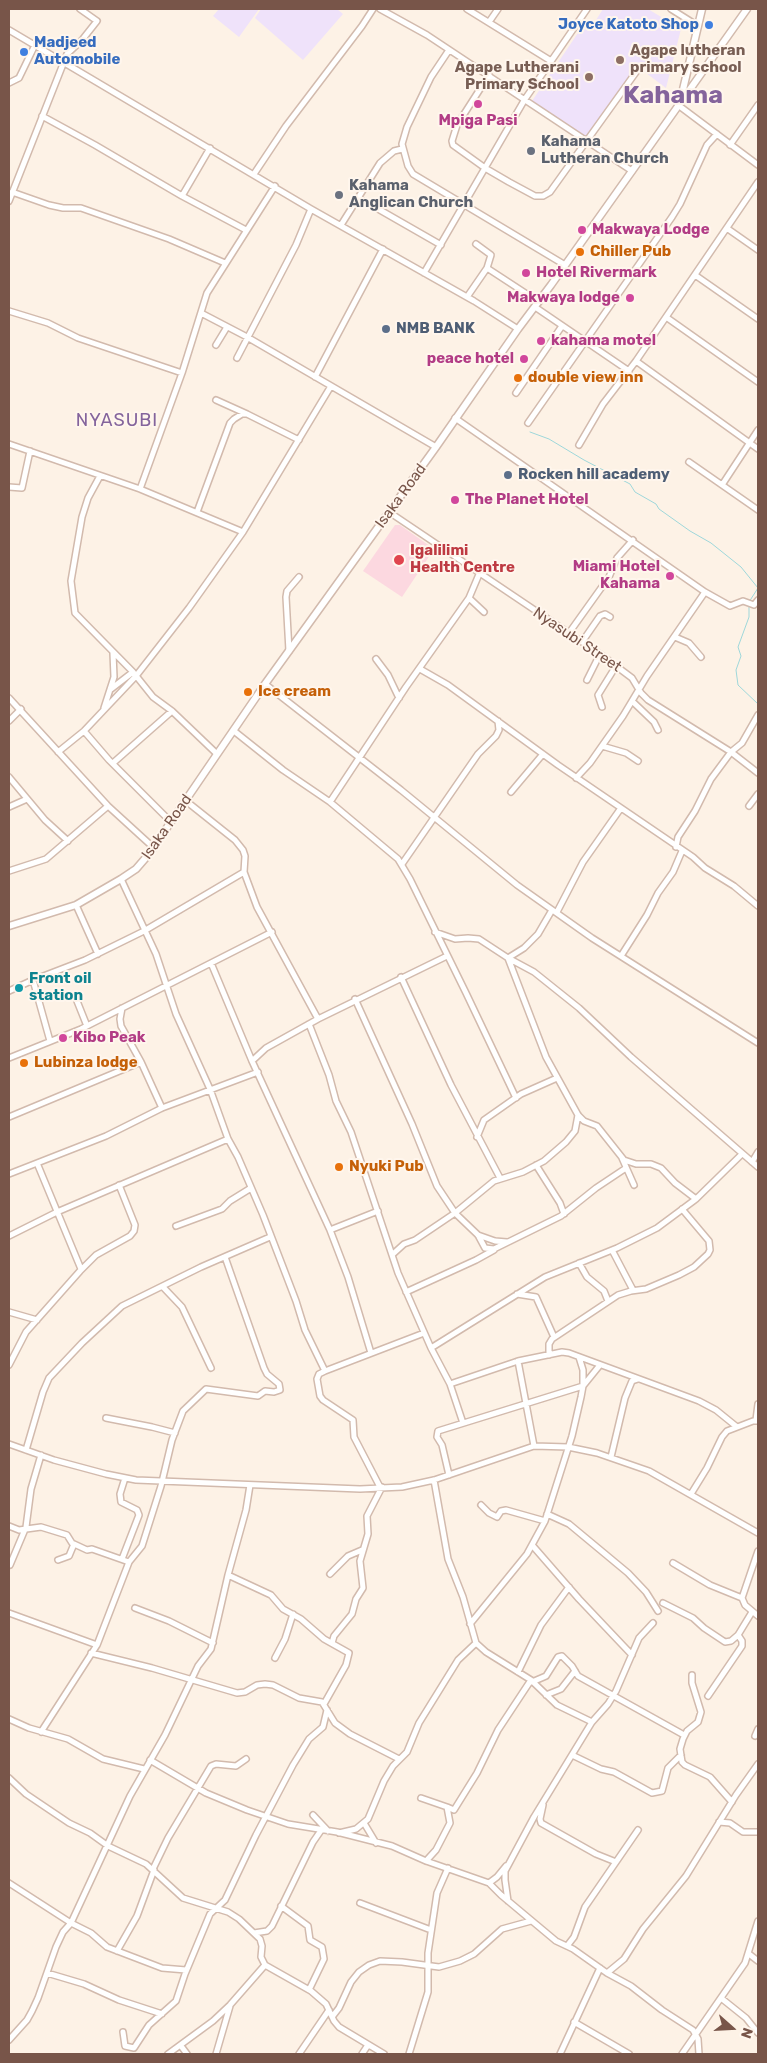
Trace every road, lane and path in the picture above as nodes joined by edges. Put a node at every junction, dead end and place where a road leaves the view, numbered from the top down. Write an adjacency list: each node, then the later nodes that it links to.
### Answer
1 (80, 9): 15 (street)
2 (372, 9): 32 (street)
3 (380, 9): 14 (street)
4 (467, 9): 10 (street)
5 (498, 9): 10 (street)
6 (585, 9): 16 (street)
7 (671, 9): 11 (street)
8 (702, 9): 11 (street)
9 (747, 9): 21 (street, Isaka Road)
10 (489, 22): 16 (street)
11 (698, 26): 21 (street)
12 (9, 30): 13 (street)
13 (35, 45): 15 (street); 19 (street)
14 (449, 50): 18 (street); 28 (street)
15 (64, 61): 23 (street); 27 (street)
16 (551, 61): 20 (street)
17 (639, 68): 25 (street)
18 (489, 75): 20 (street); 30 (street)
19 (9, 83)
20 (526, 100): 25 (street); 30 (street)
21 (679, 103): 24 (street); 31 (street, Isaka Road)
22 (758, 105): 26 (street)
23 (42, 116): 35 (street); 36 (street)
24 (717, 134): 26 (street); 63 (street)
25 (588, 142): 30 (street); 31 (street)
26 (730, 144): 29 (street)
27 (210, 148): 32 (street); 36 (street)
28 (402, 149): 37 (street); 39 (street)
29 (758, 164)
30 (485, 168): 39 (street)
31 (632, 171): 49 (street, Isaka Road)
32 (254, 174): 34 (street)
33 (758, 183): 42 (street)
34 (275, 186): 40 (street); 43 (street)
35 (12, 192): 38 (street); 48 (street)
36 (182, 196): 43 (street)
37 (358, 198): 41 (street); 45 (street)
38 (9, 201)
39 (465, 206): 45 (street); 49 (street)
40 (312, 208): 41 (street); 62 (street)
41 (341, 225): 46 (street)
42 (728, 228): 47 (street); 52 (street)
43 (246, 230): 48 (street)
44 (476, 244): 50 (street)
45 (440, 245): 51 (street)
46 (383, 249): 51 (street); 69 (street)
47 (758, 250)
48 (225, 263): 56 (street)
49 (564, 265): 54 (street, Isaka Road)
50 (487, 268): 53 (street); 54 (street)
51 (424, 273): 53 (street)
52 (695, 275): 57 (street); 58 (street)
53 (467, 297): 61 (street)
54 (536, 305): 59 (street); 61 (street, Isaka Road)
55 (9, 311): 68 (street)
56 (201, 313): 60 (street); 68 (street)
57 (666, 317): 66 (street); 70 (street)
58 (758, 319)
59 (562, 326): 63 (street); 72 (street)
60 (228, 327): 62 (street); 64 (street)
61 (518, 329): 75 (street, Isaka Road)
62 (247, 337): 65 (street); 69 (street)
63 (585, 342): 67 (street); 76 (street)
64 (216, 345)
65 (237, 358)
66 (636, 361): 67 (street); 79 (street)
67 (629, 371): 81 (street)
68 (182, 373): 89 (street)
69 (315, 377): 71 (street)
70 (758, 382)
71 (331, 386): 78 (street); 82 (street)
72 (516, 393)
73 (216, 400): 74 (street)
74 (247, 414): 78 (street); 91 (street)
75 (456, 418): 82 (street, Isaka Road); 94 (street)
76 (528, 423)
77 (758, 430): 79 (street)
78 (299, 440): 93 (street)
79 (749, 443): 83 (street); 87 (street)
80 (9, 444): 84 (street)
81 (579, 445)
82 (436, 447): 92 (street, Isaka Road)
83 (758, 449)
84 (30, 451): 86 (street); 88 (street)
85 (689, 462): 87 (street)
86 (100, 476): 89 (street); 108 (street)
87 (722, 485): 90 (street)
88 (9, 487)
89 (140, 489): 91 (street)
90 (758, 510)
91 (197, 512): 93 (street)
92 (389, 512): 95 (street, Nyasubi Street); 107 (street, Isaka Road)
93 (243, 532): 114 (street)
94 (633, 540): 97 (street); 104 (street)
95 (480, 572): 98 (street); 104 (street, Nyasubi Street)
96 (299, 577): 107 (street)
97 (705, 592): 100 (street); 105 (street)
98 (469, 598): 102 (street); 113 (street)
99 (758, 600): 100 (street)
100 (754, 605): 101 (street)
101 (758, 611)
102 (484, 612)
103 (610, 617): 106 (street)
104 (568, 633): 106 (street, Nyasubi Street)
105 (674, 636): 110 (street); 117 (street)
106 (582, 642): 109 (street, Nyasubi Street)
107 (289, 651): 116 (street, Isaka Road)
108 (113, 653): 114 (street); 118 (street)
109 (600, 654): 112 (street, Nyasubi Street); 115 (street)
110 (701, 657)
111 (376, 659): 120 (street)
112 (616, 666): 117 (street, Nyasubi Street); 122 (street)
113 (420, 669): 120 (street); 127 (street)
114 (134, 674): 118 (street); 124 (street); 125 (street)
115 (587, 680)
116 (265, 684): 131 (street, Isaka Road); 137 (street)
117 (639, 689): 121 (street); 134 (street, Nyasubi Street)
118 (110, 690): 124 (street)
119 (9, 698): 123 (street)
120 (400, 698): 137 (street)
121 (632, 701): 129 (street); 132 (street)
122 (602, 708)
123 (21, 710): 128 (street); 133 (street)
124 (103, 710): 130 (street)
125 (172, 710): 135 (street); 139 (street)
126 (758, 715): 134 (street)
127 (498, 721): 136 (street); 152 (street)
128 (9, 722)
129 (658, 730)
130 (84, 731): 133 (street); 139 (street)
131 (234, 731): 135 (street, Isaka Road); 147 (street)
132 (602, 746): 138 (street); 142 (street)
133 (58, 752): 148 (street)
134 (731, 752): 140 (street, Nyasubi Street); 155 (street)
135 (217, 754): 146 (street, Isaka Road)
136 (543, 754): 142 (street); 143 (street)
137 (360, 757): 147 (street); 152 (street)
138 (638, 761)
139 (112, 763): 153 (street)
140 (758, 773)
141 (9, 777): 145 (street)
142 (576, 778): 151 (street)
143 (511, 792)
144 (758, 794): 149 (street)
145 (27, 799): 150 (street); 154 (street)
146 (186, 801): 153 (street, Isaka Road); 160 (street)
147 (330, 802): 158 (street)
148 (108, 806): 154 (street); 156 (street)
149 (749, 806)
150 (9, 807)
151 (621, 808): 155 (street); 164 (street)
152 (434, 817): 158 (street); 164 (street)
153 (171, 822): 156 (street, Isaka Road)
154 (68, 841): 159 (street)
155 (676, 847): 157 (street)
156 (154, 848): 161 (street, Isaka Road)
157 (682, 851): 163 (street); 171 (street)
158 (402, 864): 168 (street)
159 (9, 871)
160 (244, 872): 166 (street); 167 (street)
161 (122, 879): 162 (street, Isaka Road); 166 (street)
162 (76, 905): 165 (street, Isaka Road); 169 (street)
163 (758, 906)
164 (555, 911): 171 (street); 172 (street)
165 (9, 926)
166 (144, 931): 169 (street); 176 (street)
167 (272, 932): 173 (street); 181 (street)
168 (435, 932): 170 (street); 172 (street)
169 (98, 954): 175 (street)
170 (447, 956): 174 (street); 192 (street)
171 (621, 956): 185 (street)
172 (508, 958): 190 (street); 199 (street)
173 (211, 963): 176 (street); 187 (street)
174 (401, 977): 178 (street); 196 (street)
175 (33, 980): 177 (street); 184 (street)
176 (167, 984): 180 (street); 191 (street)
177 (9, 991)
178 (355, 999): 181 (street); 215 (street)
179 (77, 1001): 183 (street)
180 (122, 1008): 183 (street); 188 (street)
181 (318, 1019): 182 (street)
182 (309, 1024): 187 (street); 213 (street)
183 (87, 1026): 184 (street)
184 (50, 1041): 186 (street)
185 (758, 1043)
186 (9, 1058)
187 (252, 1061): 189 (street)
188 (141, 1062): 193 (street); 195 (street)
189 (258, 1072): 191 (street); 218 (street)
190 (557, 1078): 192 (street); 194 (street)
191 (210, 1089): 193 (street); 197 (street)
192 (516, 1098): 196 (street)
193 (162, 1108): 201 (street)
194 (578, 1115): 200 (street); 203 (street)
195 (9, 1117)
196 (477, 1137): 207 (street)
197 (228, 1139): 208 (street); 210 (street)
198 (758, 1152): 202 (street)
199 (742, 1154): 202 (street); 211 (street)
200 (622, 1158): 205 (street); 211 (street)
201 (36, 1162): 206 (street); 214 (street)
202 (752, 1162): 204 (street)
203 (536, 1165): 207 (street); 216 (street)
204 (758, 1167)
205 (626, 1168): 209 (street); 216 (street)
206 (9, 1174)
207 (500, 1178): 215 (street)
208 (119, 1185): 214 (street); 228 (street)
209 (634, 1185)
210 (251, 1188): 217 (street); 221 (street)
211 (696, 1199): 212 (street)
212 (682, 1209): 224 (street); 230 (street)
213 (378, 1211): 218 (street); 225 (street)
214 (57, 1212): 220 (street); 228 (street)
215 (455, 1213): 219 (street); 225 (street)
216 (564, 1214): 222 (street)
217 (176, 1226)
218 (330, 1230): 239 (street)
219 (478, 1235): 222 (street); 223 (street)
220 (9, 1236)
221 (270, 1237): 226 (street); 246 (street)
222 (508, 1242): 223 (street)
223 (494, 1249): 231 (street)
224 (612, 1250): 227 (street); 230 (street)
225 (393, 1254): 231 (street)
226 (224, 1257): 229 (street); 256 (street)
227 (579, 1263): 232 (street); 233 (street)
228 (81, 1269): 235 (street)
229 (163, 1287): 245 (street); 260 (street)
230 (632, 1290): 233 (street)
231 (406, 1292): 236 (street)
232 (517, 1294): 237 (street); 238 (street)
233 (608, 1301): 237 (street)
234 (9, 1312): 235 (street)
235 (37, 1320): 243 (street)
236 (424, 1333): 238 (street); 239 (street)
237 (554, 1337): 240 (street)
238 (431, 1348): 248 (street)
239 (371, 1353): 246 (street)
240 (549, 1354): 241 (street); 242 (street)
241 (579, 1357): 244 (street); 249 (street)
242 (518, 1361): 248 (street); 250 (street)
243 (9, 1365)
244 (600, 1365): 247 (street); 249 (street)
245 (211, 1368)
246 (325, 1371): 268 (street)
247 (639, 1379): 255 (street); 262 (street)
248 (450, 1384): 254 (street)
249 (584, 1386): 250 (street); 259 (street)
250 (526, 1404): 254 (street); 258 (street)
251 (758, 1404): 253 (street)
252 (106, 1418): 256 (street)
253 (757, 1421): 255 (street)
254 (462, 1423): 263 (street)
255 (737, 1427): 269 (street)
256 (175, 1434): 266 (street)
257 (9, 1444): 260 (street)
258 (534, 1446): 259 (street); 263 (street)
259 (568, 1447): 262 (street); 271 (street)
260 (26, 1450): 261 (street)
261 (41, 1455): 264 (street); 274 (street)
262 (611, 1457): 269 (street)
263 (449, 1475): 265 (street)
264 (125, 1478): 266 (street); 276 (street)
265 (434, 1480): 268 (street); 299 (street)
266 (162, 1482): 267 (street); 277 (street)
267 (250, 1485): 268 (street); 288 (street)
268 (381, 1487): 280 (street)
269 (691, 1494): 275 (street)
270 (481, 1505): 272 (street)
271 (547, 1514): 272 (street); 293 (street)
272 (544, 1520): 279 (street)
273 (9, 1526): 274 (street)
274 (25, 1529): 278 (street); 286 (street)
275 (758, 1533)
276 (131, 1537): 277 (street); 282 (street)
277 (144, 1542): 284 (street)
278 (74, 1544): 282 (street); 283 (street)
279 (532, 1545): 289 (street); 299 (street)
280 (362, 1550): 287 (street); 302 (street)
281 (758, 1551): 290 (street)
282 (122, 1559): 284 (street)
283 (58, 1560)
284 (129, 1562): 304 (street)
285 (673, 1563): 290 (street)
286 (10, 1565)
287 (330, 1574)
288 (228, 1575): 296 (street); 301 (street)
289 (569, 1587): 306 (street); 309 (street)
290 (742, 1598): 294 (street)
291 (663, 1603): 300 (street)
292 (134, 1608): 301 (street)
293 (658, 1610)
294 (752, 1612): 297 (street); 300 (street)
295 (9, 1613): 304 (street)
296 (293, 1614): 302 (street); 307 (street)
297 (758, 1616)
298 (653, 1622): 306 (street)
299 (470, 1624): 303 (street)
300 (738, 1635): 315 (street)
301 (213, 1643): 311 (street)
302 (332, 1643): 316 (street)
303 (476, 1643): 309 (street); 326 (street)
304 (97, 1645): 305 (street)
305 (91, 1653): 311 (street); 320 (street)
306 (632, 1655): 314 (street)
307 (275, 1658)
308 (575, 1671): 312 (street); 313 (street); 314 (street)
309 (518, 1672): 312 (street)
310 (692, 1675): 321 (street)
311 (191, 1680): 316 (street); 327 (street)
312 (531, 1681): 313 (street); 335 (street)
313 (546, 1695): 318 (street)
314 (613, 1696): 318 (street); 321 (street)
315 (708, 1696)
316 (326, 1707): 326 (street); 337 (street)
317 (9, 1719): 320 (street)
318 (592, 1722): 323 (street)
319 (758, 1729): 322 (street)
320 (41, 1732): 329 (street)
321 (684, 1735): 324 (street)
322 (755, 1736)
323 (572, 1755): 324 (street); 333 (street)
324 (681, 1755): 334 (street)
325 (246, 1759): 331 (street)
326 (399, 1759): 339 (street)
327 (150, 1760): 329 (street); 331 (street)
328 (758, 1764): 334 (street)
329 (144, 1769): 346 (street)
330 (9, 1778): 346 (street)
331 (198, 1788): 337 (street); 350 (street)
332 (421, 1798): 335 (street)
333 (544, 1801): 344 (street); 348 (street)
334 (732, 1802): 338 (street)
335 (446, 1807): 347 (street)
336 (313, 1815): 340 (street)
337 (267, 1816): 340 (street); 356 (street)
338 (719, 1822): 342 (street); 371 (street)
339 (364, 1823): 343 (street); 345 (street)
340 (325, 1830): 343 (street); 355 (street)
341 (638, 1830): 348 (street)
342 (758, 1832)
343 (339, 1833): 345 (street)
344 (522, 1841): 352 (street); 353 (street)
345 (376, 1843): 347 (street)
346 (108, 1846): 350 (street); 359 (street)
347 (426, 1861): 349 (street)
348 (616, 1862): 362 (street)
349 (448, 1868): 352 (street); 360 (street)
350 (153, 1869): 356 (street); 363 (street)
351 (9, 1882): 359 (street)
352 (489, 1882): 353 (street)
353 (508, 1901): 357 (street)
354 (360, 1903): 360 (street)
355 (281, 1906): 361 (street); 372 (street)
356 (216, 1908): 361 (street); 369 (street)
357 (530, 1920): 362 (street); 367 (street)
358 (758, 1921): 364 (street)
359 (71, 1923): 363 (street); 370 (street)
360 (431, 1930): 367 (street)
361 (254, 1933): 366 (street)
362 (567, 1946): 368 (street)
363 (117, 1951): 369 (street)
364 (749, 1954): 365 (street); 373 (street)
365 (758, 1961)
366 (265, 1965): 372 (street); 374 (street)
367 (430, 1966): 377 (street); 391 (street)
368 (600, 1968): 371 (street); 378 (street)
369 (186, 1970): 376 (street)
370 (47, 1973): 376 (street); 382 (street)
371 (607, 1973): 381 (street)
372 (309, 1990): 375 (street)
373 (721, 1998): 380 (street); 381 (street)
374 (230, 2005): 384 (street); 387 (street)
375 (329, 2010): 377 (street); 388 (street)
376 (162, 2014): 379 (street)
377 (332, 2017): 383 (street)
378 (574, 2022): 392 (street); 393 (street)
379 (124, 2032)
380 (758, 2033)
381 (696, 2035): 394 (street); 395 (street)
382 (9, 2040)
383 (368, 2045): 389 (street); 390 (street)
384 (181, 2046): 385 (street); 386 (street)
385 (168, 2054)
386 (187, 2054)
387 (216, 2054)
388 (299, 2054)
389 (362, 2054)
390 (384, 2054)
391 (409, 2054)
392 (560, 2054)
393 (629, 2054)
394 (682, 2054)
395 (699, 2054)

